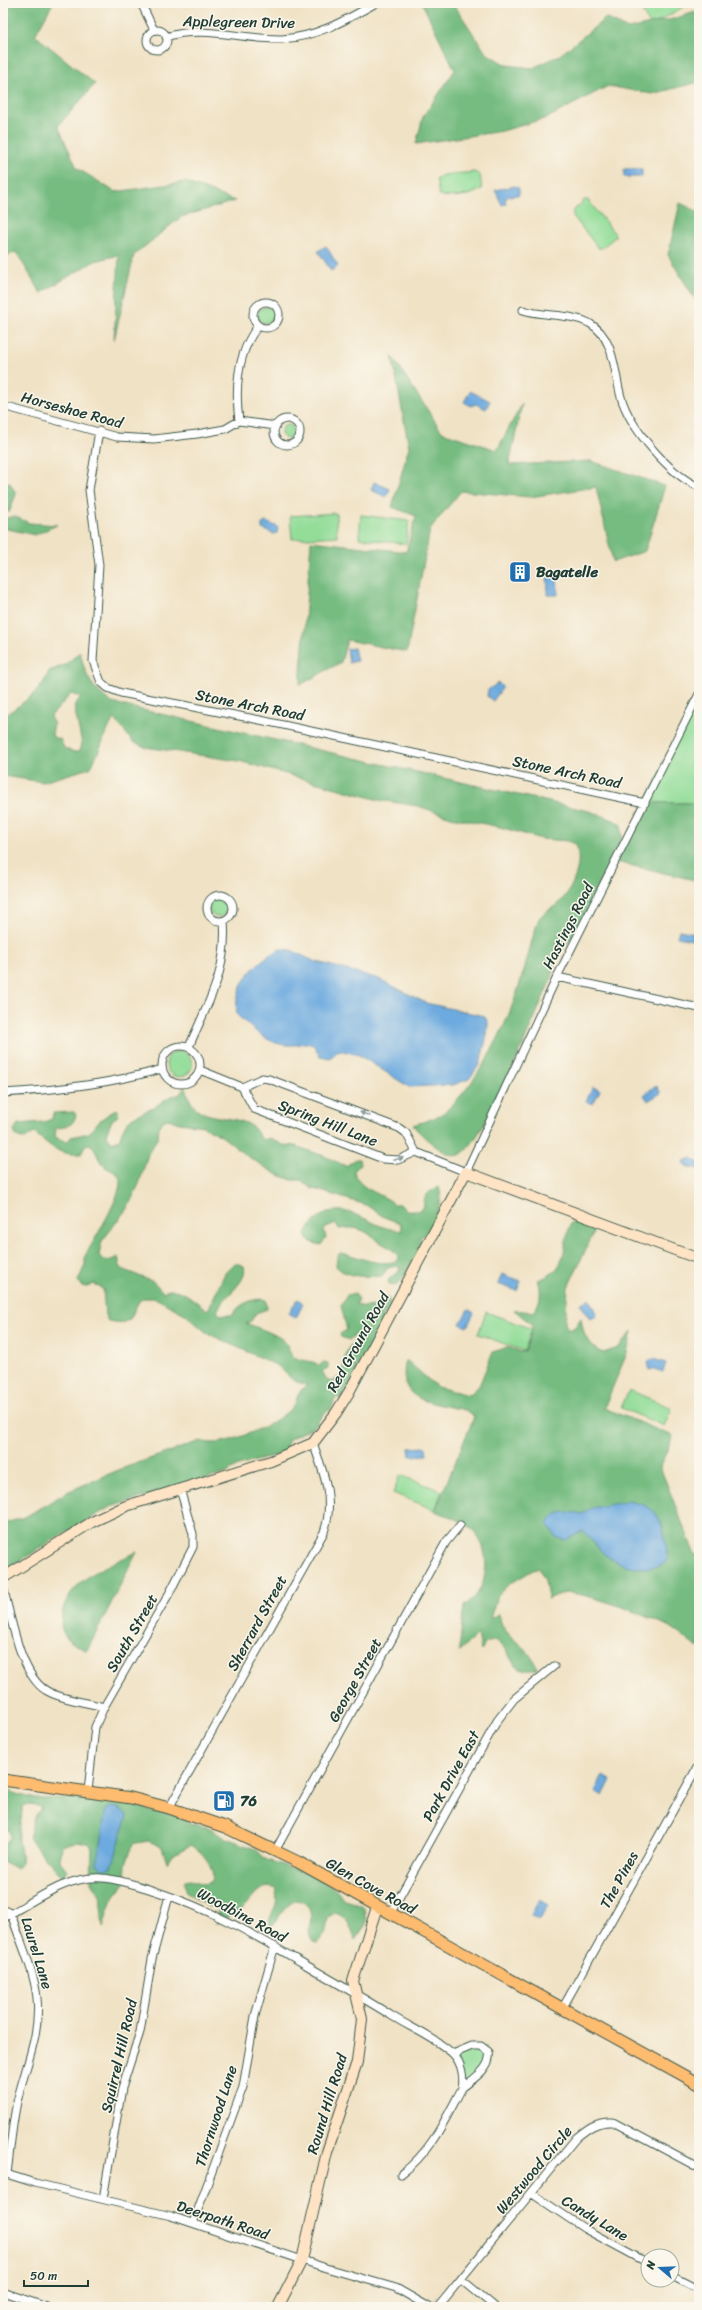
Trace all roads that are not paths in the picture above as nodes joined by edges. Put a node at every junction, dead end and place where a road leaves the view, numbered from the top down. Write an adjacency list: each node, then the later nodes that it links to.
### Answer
1 (141, 3): 3 (street)
2 (376, 3): 4 (street, Applegreen Drive)
3 (154, 30): 4 (street, Applegreen Drive); 4 (street, Applegreen Drive)
4 (166, 37)
5 (523, 310): 11 (street)
6 (258, 326): 8 (street)
7 (3, 406): 10 (street, Horseshoe Road)
8 (239, 421): 9 (street); 10 (street, Horseshoe Road)
9 (276, 426)
10 (99, 431): 13 (street, Stone Arch Road)
11 (699, 487)
12 (699, 694): 13 (street, Hastings Road)
13 (645, 803): 15 (street, Hastings Road)
14 (224, 921): 17 (street)
15 (557, 977): 16 (street); 23 (street, Hastings Road)
16 (699, 1008)
17 (189, 1047): 18 (street); 19 (street)
18 (162, 1069): 19 (street); 21 (street)
19 (200, 1070): 20 (street)
20 (242, 1087): 22 (street, Spring Hill Lane, one-way to 22); 22 (street, Spring Hill Lane, one-way to 20)
21 (3, 1093)
22 (416, 1152): 23 (street)
23 (466, 1172): 24 (street); 25 (street, Red Ground Road)
24 (699, 1259)
25 (313, 1443): 26 (street, Red Ground Road); 35 (street, Sherrard Street)
26 (180, 1489): 28 (street, Red Ground Road); 31 (street, South Street)
27 (460, 1525): 36 (street, George Street)
28 (3, 1578)
29 (3, 1587): 31 (street)
30 (554, 1666): 41 (street, Park Drive East)
31 (104, 1707): 34 (street, South Street)
32 (699, 1764): 45 (street, The Pines)
33 (3, 1780): 34 (main road, Glen Cove Road)
34 (88, 1791): 35 (main road, Glen Cove Road)
35 (169, 1808): 36 (main road, Glen Cove Road)
36 (275, 1850): 38 (main road, Glen Cove Road)
37 (169, 1896): 40 (street, Woodbine Road); 43 (street, Woodbine Road); 53 (street, Squirrel Hill Road)
38 (377, 1907): 41 (main road, Glen Cove Road); 44 (street, Round Hill Road)
39 (3, 1909): 40 (street, Laurel Lane)
40 (11, 1914): 42 (street, Woodbine Road); 50 (street, Laurel Lane)
41 (390, 1914): 45 (main road, Glen Cove Road)
42 (3, 1918)
43 (275, 1946): 44 (street, Woodbine Road); 54 (street, Thornwood Lane)
44 (354, 1992): 46 (street, Woodbine Road); 56 (street, Round Hill Road)
45 (562, 2008): 47 (main road, Glen Cove Road)
46 (453, 2054): 48 (street); 48 (street)
47 (699, 2084)
48 (462, 2088): 51 (street)
49 (699, 2168): 52 (street, Westwood Circle)
50 (5, 2173): 53 (street, Deerpath Road)
51 (401, 2174)
52 (531, 2193): 55 (street, Candy Lane); 57 (street, Westwood Circle)
53 (103, 2200): 54 (street, Deerpath Road)
54 (193, 2223): 56 (street, Deerpath Road)
55 (640, 2259)
56 (302, 2260): 62 (street, Round Hill Road); 63 (street, Deerpath Road)
57 (462, 2279): 64 (street, Westwood Circle); 65 (street)
58 (680, 2280): 59 (street)
59 (699, 2290)
60 (3, 2292): 61 (street)
61 (47, 2307)
62 (278, 2307)
63 (429, 2307)
64 (438, 2307)
65 (495, 2307)

